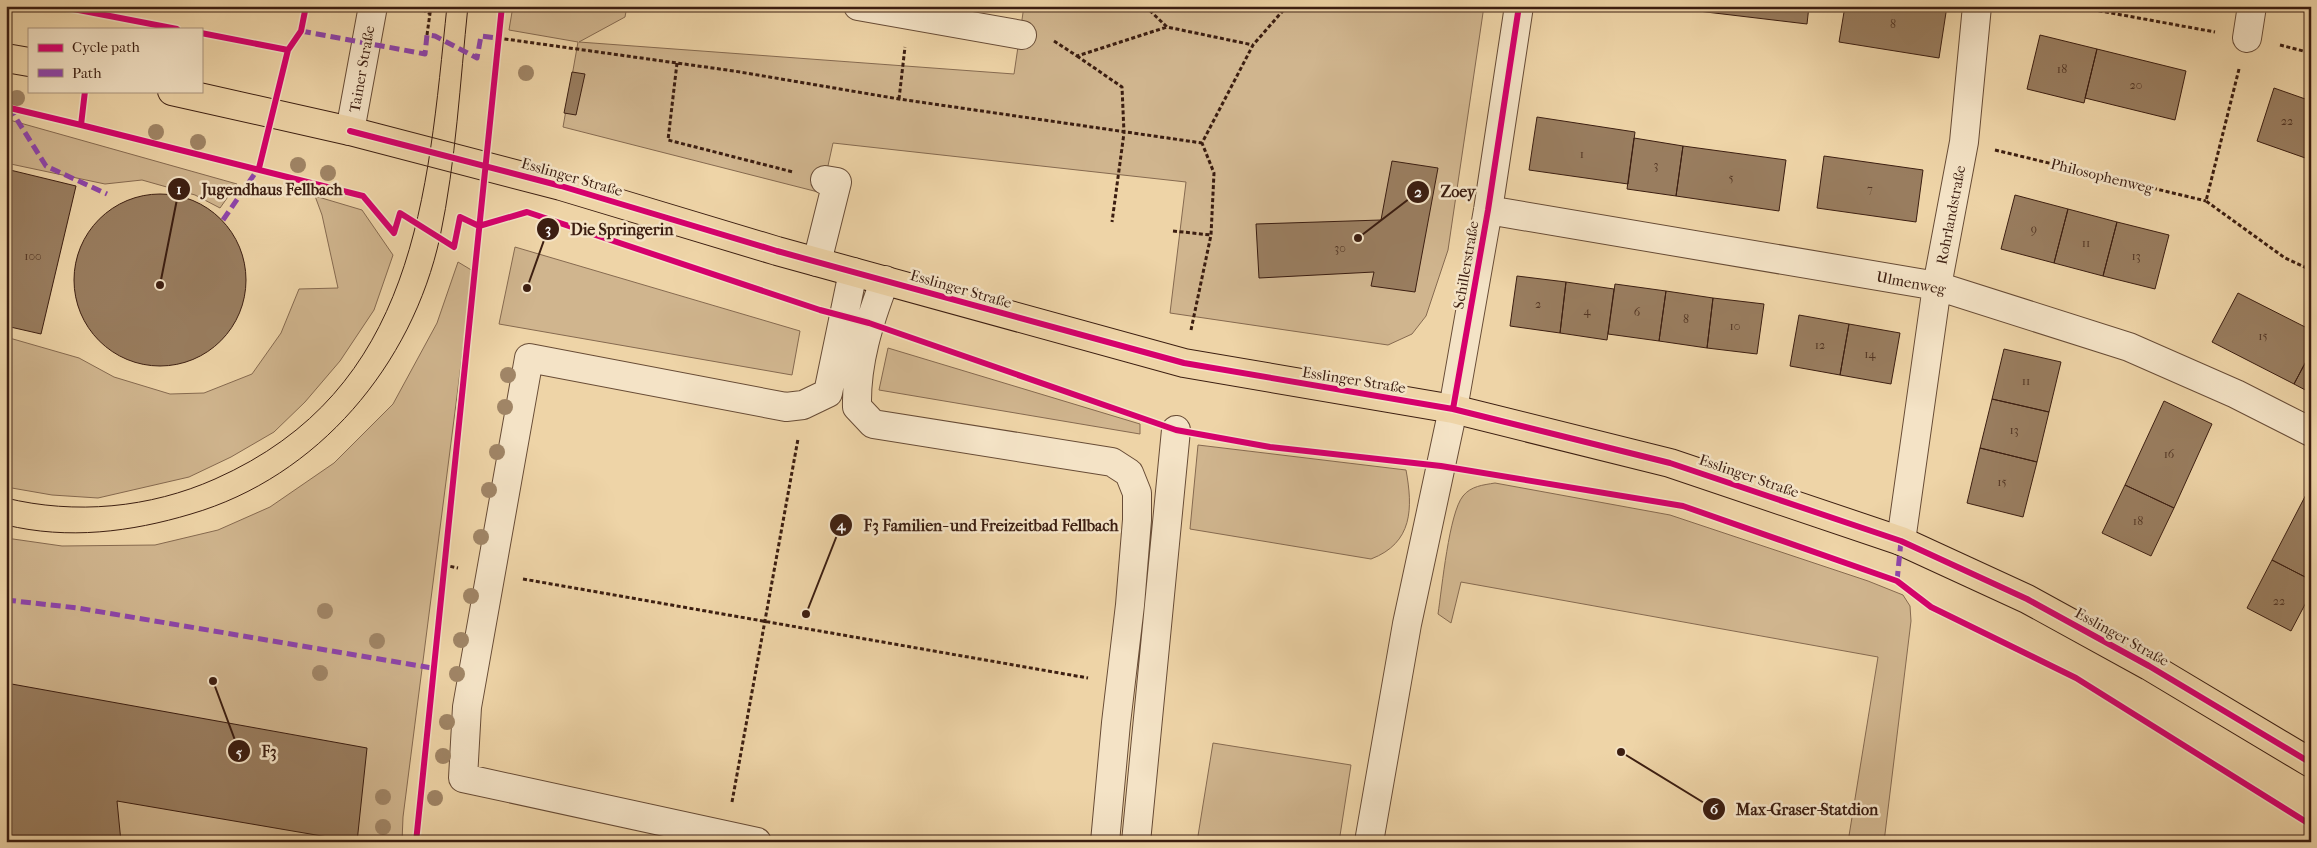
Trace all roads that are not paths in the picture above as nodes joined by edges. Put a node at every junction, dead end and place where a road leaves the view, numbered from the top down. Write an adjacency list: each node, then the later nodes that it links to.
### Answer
1 (373, 6): 11 (street, Tainer Straße)
2 (858, 6): 6 (street)
3 (1519, 6): 13 (street, Schillerstraße)
4 (1977, 6): 17 (street, Rohrlandstraße)
5 (2252, 6): 7 (street)
6 (1022, 35)
7 (2247, 38)
8 (6, 58): 9 (main road)
9 (28, 62)
10 (176, 92): 11 (main road, Esslinger Straße)
11 (350, 131): 14 (main road, Esslinger Straße)
12 (825, 180): 14 (street)
13 (1488, 210): 17 (street, Ulmenweg); 19 (street, Schillerstraße)
14 (818, 262): 15 (main road, Esslinger Straße)
15 (853, 272): 16 (main road, Esslinger Straße); 18 (street)
16 (884, 280): 18 (street); 19 (main road, Esslinger Straße)
17 (1937, 286): 21 (street, Ulmenweg); 22 (street, Rohrlandstraße)
18 (856, 320): 24 (street); 25 (street)
19 (1453, 409): 22 (main road, Esslinger Straße); 27 (street, Schillerstraße)
20 (1176, 430): 26 (street)
21 (2311, 432)
22 (1901, 541): 23 (main road, Esslinger Straße)
23 (2311, 764)
24 (757, 842)
25 (1106, 842)
26 (1136, 842)
27 (1368, 842)

